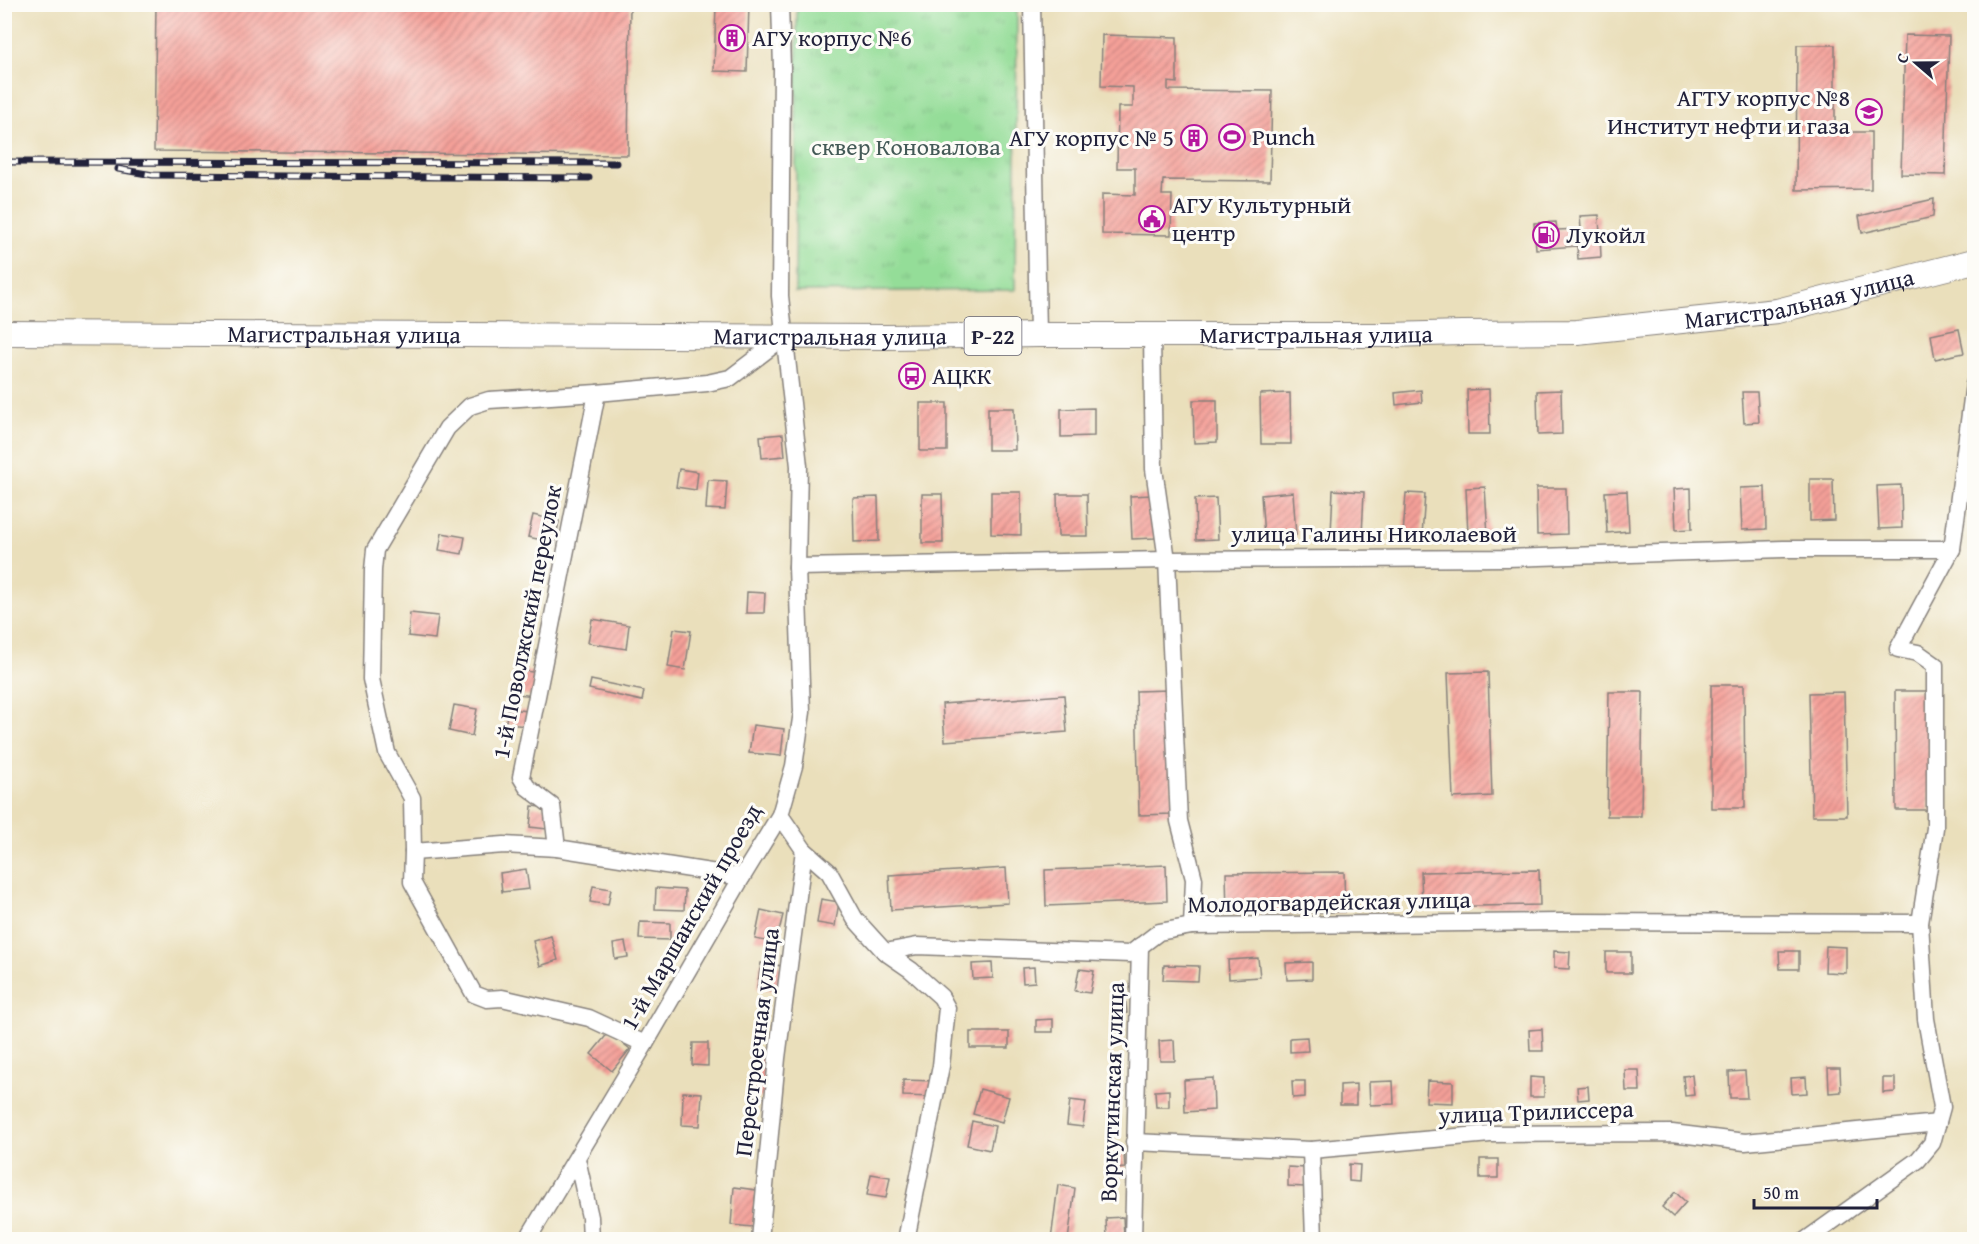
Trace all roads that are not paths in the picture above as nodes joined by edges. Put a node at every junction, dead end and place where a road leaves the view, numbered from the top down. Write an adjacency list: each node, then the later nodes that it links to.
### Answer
1 (780, 4): 7 (street, 1-й Маршанский проезд)
2 (1032, 4): 5 (street)
3 (1974, 261): 6 (highway, Магистральная улица / Р-22)
4 (4, 333): 7 (highway, Магистральная улица / Р-22)
5 (1038, 335): 6 (highway, Магистральная улица / Р-22); 7 (highway, Магистральная улица / Р-22)
6 (1152, 336): 11 (street)
7 (784, 337): 9 (street); 12 (street, 1-й Маршанский проезд)
8 (1974, 384): 10 (street)
9 (597, 393): 14 (street, 1-й Поволжский переулок); 16 (street)
10 (1952, 549): 11 (street, улица Галины Николаевой); 18 (street)
11 (1167, 560): 12 (street, улица Галины Николаевой); 19 (street)
12 (797, 567): 13 (street, 1-й Маршанский проезд)
13 (780, 815): 15 (street); 17 (street, 1-й Маршанский проезд)
14 (557, 848): 16 (street); 17 (street)
15 (804, 850): 21 (street); 29 (street, Перестроечная улица)
16 (414, 852): 22 (street)
17 (742, 877): 22 (street, 1-й Маршанский проезд)
18 (1920, 923): 19 (street, Молодогвардейская улица); 23 (street)
19 (1192, 926): 20 (street, Молодогвардейская улица)
20 (1140, 946): 21 (street, Молодогвардейская улица); 24 (street, Воркутинская улица)
21 (885, 952): 30 (street)
22 (645, 1044): 26 (street, 1-й Маршанский проезд)
23 (1938, 1123): 25 (street, улица Трилиссера); 33 (street)
24 (1134, 1142): 25 (street, улица Трилиссера); 31 (street, Воркутинская улица)
25 (1311, 1150): 32 (street)
26 (577, 1159): 27 (street, 1-й Маршанский проезд); 28 (street)
27 (527, 1239)
28 (591, 1239)
29 (760, 1239)
30 (906, 1239)
31 (1133, 1239)
32 (1314, 1239)
33 (1806, 1239)

